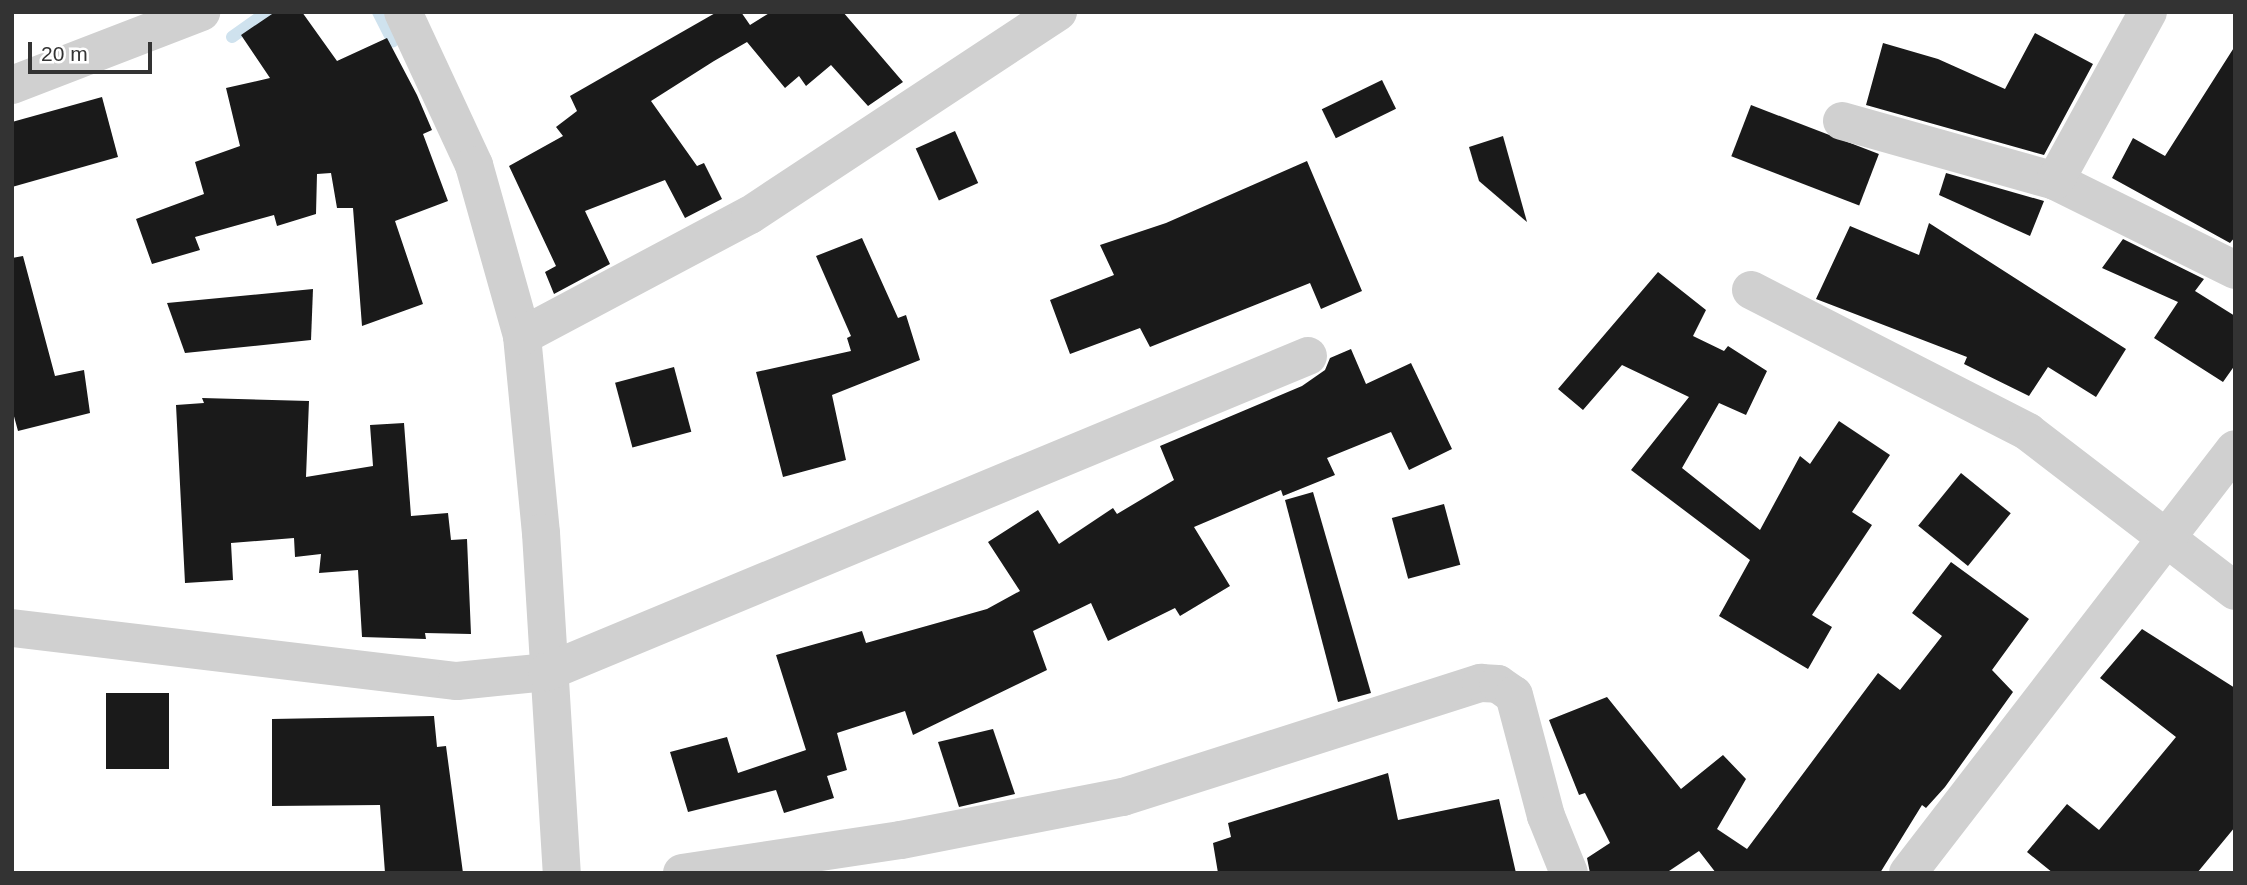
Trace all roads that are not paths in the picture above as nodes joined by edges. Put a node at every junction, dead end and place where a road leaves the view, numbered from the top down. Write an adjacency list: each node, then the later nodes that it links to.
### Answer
1 (403, 12): 10 (street)
2 (1058, 12): 10 (street)
3 (2148, 12): 7 (street)
4 (197, 13): 5 (street)
5 (12, 85)
6 (1842, 121): 7 (street)
7 (2055, 181): 8 (street)
8 (2235, 270)
9 (1751, 290): 13 (street)
10 (522, 336): 16 (street)
11 (1308, 356): 16 (street)
12 (2235, 449): 13 (street)
13 (2169, 540): 14 (street); 20 (street)
14 (2235, 591)
15 (12, 628): 16 (street)
16 (547, 672): 17 (street)
17 (562, 873)
18 (682, 873): 19 (street)
19 (1569, 873)
20 (1908, 873)

